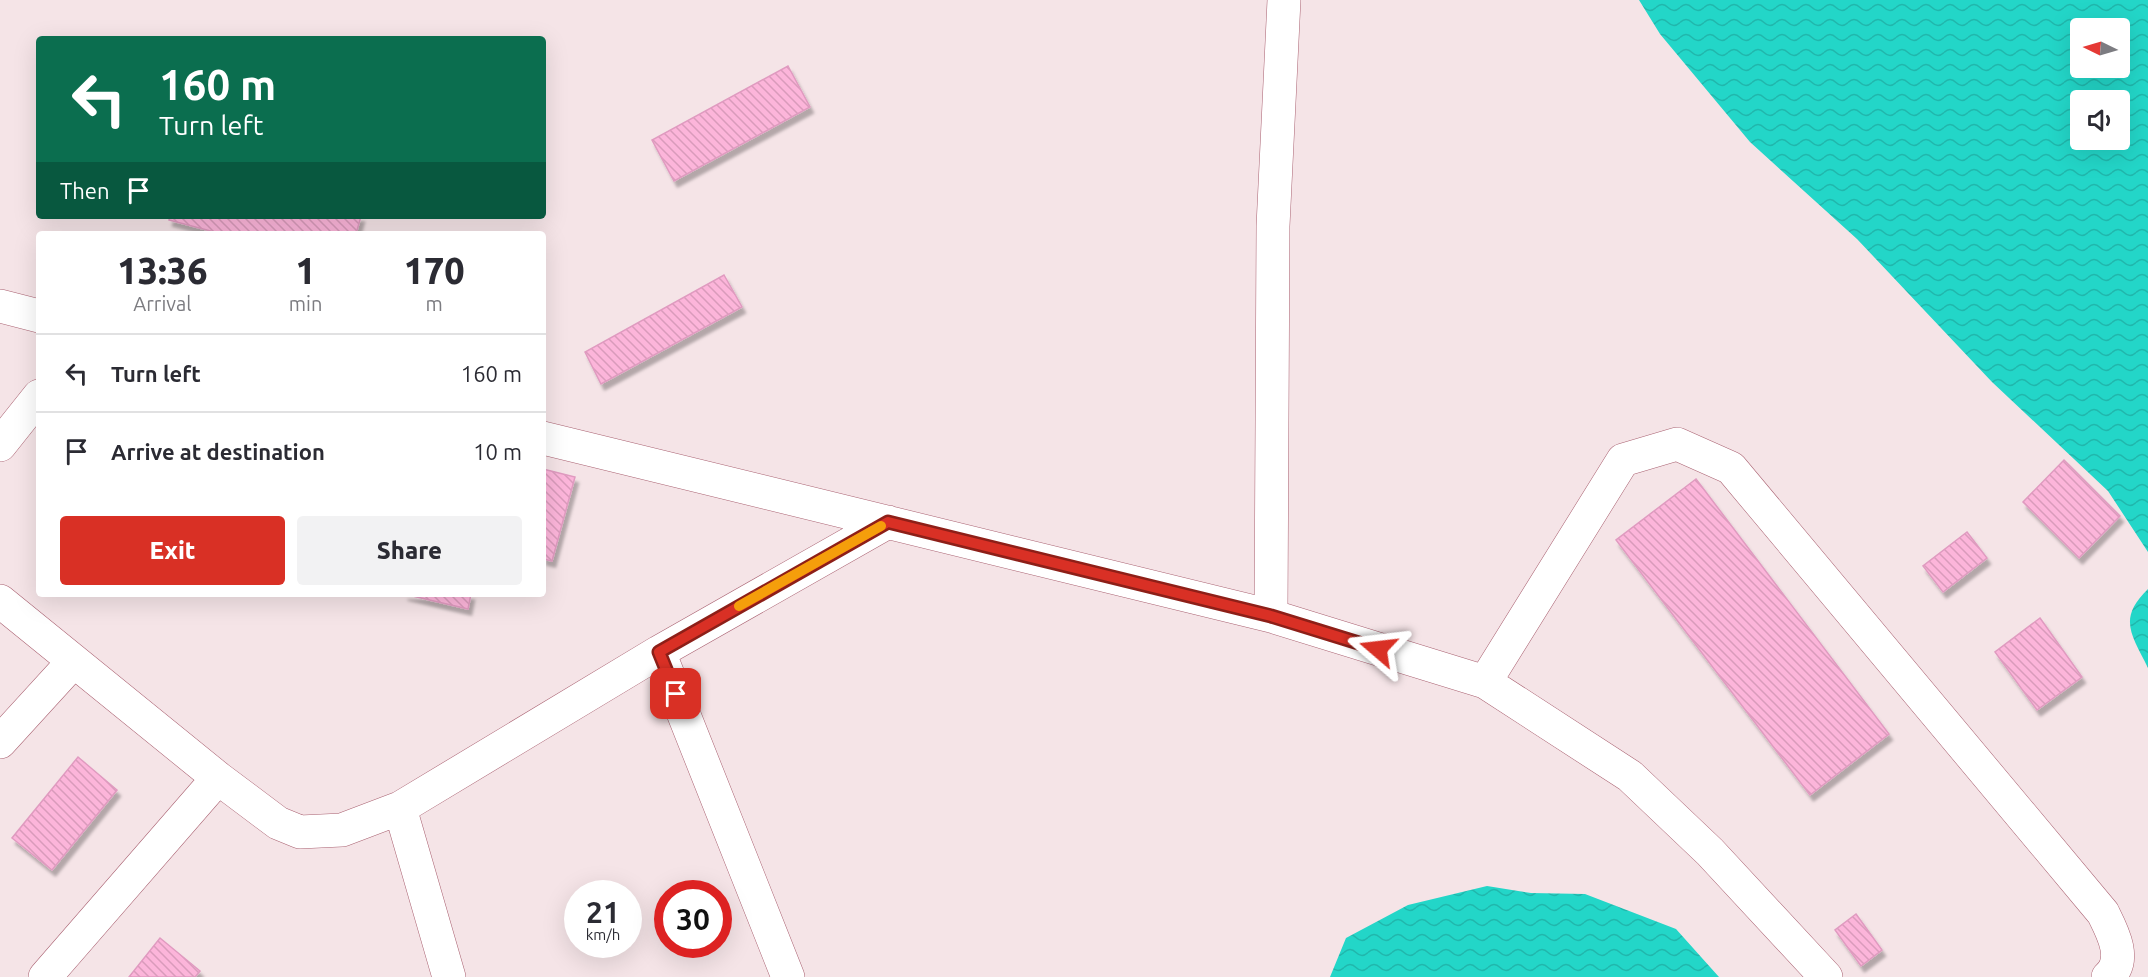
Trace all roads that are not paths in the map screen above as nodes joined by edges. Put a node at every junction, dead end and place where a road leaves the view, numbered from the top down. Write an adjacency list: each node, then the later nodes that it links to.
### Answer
1 (1284, 0): 9 (street)
2 (0, 306): 3 (street)
3 (36, 315)
4 (36, 400): 6 (street)
5 (546, 439): 7 (street)
6 (0, 445)
7 (888, 522): 9 (street); 10 (street)
8 (0, 601): 11 (street)
9 (1271, 616): 12 (street)
10 (659, 652): 15 (street); 18 (street)
11 (73, 662): 13 (street); 14 (street)
12 (1485, 682): 19 (street); 20 (street)
13 (0, 742)
14 (218, 778): 15 (street); 16 (street)
15 (400, 808): 17 (street)
16 (45, 977)
17 (449, 977)
18 (788, 977)
19 (1826, 977)
20 (2108, 977)

